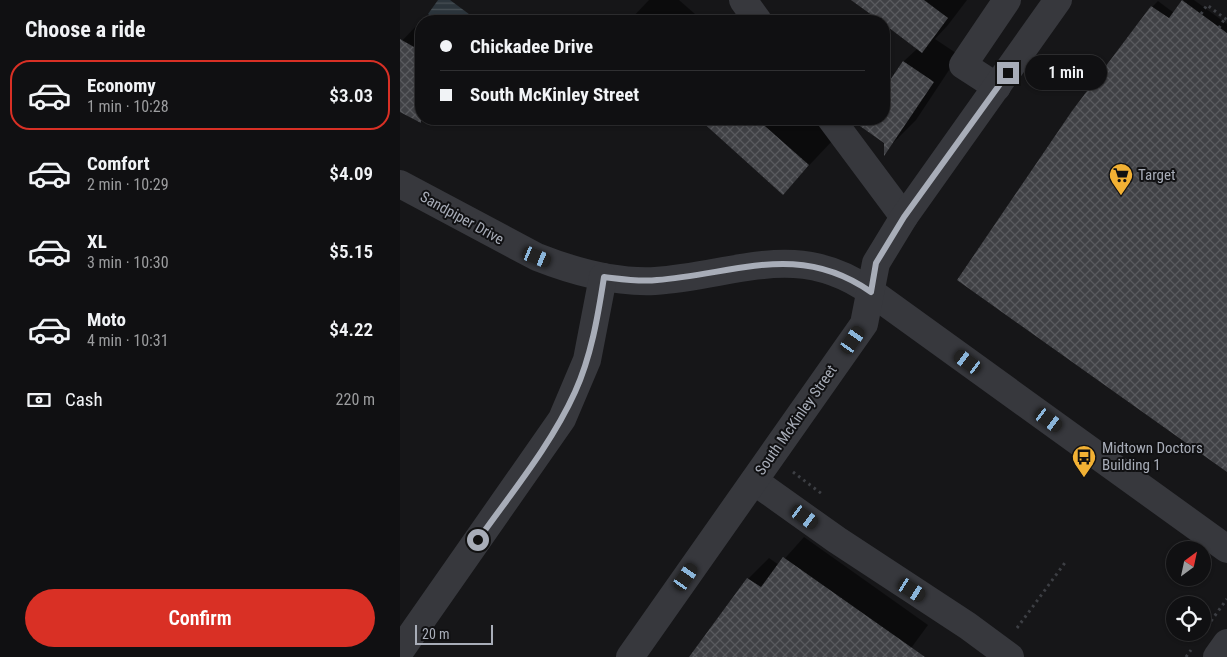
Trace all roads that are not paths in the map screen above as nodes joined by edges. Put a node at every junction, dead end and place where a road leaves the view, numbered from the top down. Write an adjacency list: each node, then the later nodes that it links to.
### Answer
1 (743, 0): 4 (street)
2 (1007, 0): 5 (street)
3 (1058, 0): 5 (street, South McKinley Street)
4 (754, 15)
5 (997, 87): 8 (street, South McKinley Street)
6 (835, 125): 8 (street)
7 (400, 184): 9 (street, Sandpiper Drive)
8 (904, 217): 10 (street, South McKinley Street)
9 (604, 277): 10 (street, Sandpiper Drive); 15 (street)
10 (871, 292): 11 (street, South McKinley Street); 12 (street, Sandpiper Drive)
11 (754, 481): 14 (street); 16 (street, South McKinley Street)
12 (1227, 549)
13 (1227, 643): 17 (street)
14 (1012, 645)
15 (400, 651)
16 (630, 657)
17 (1217, 657)

